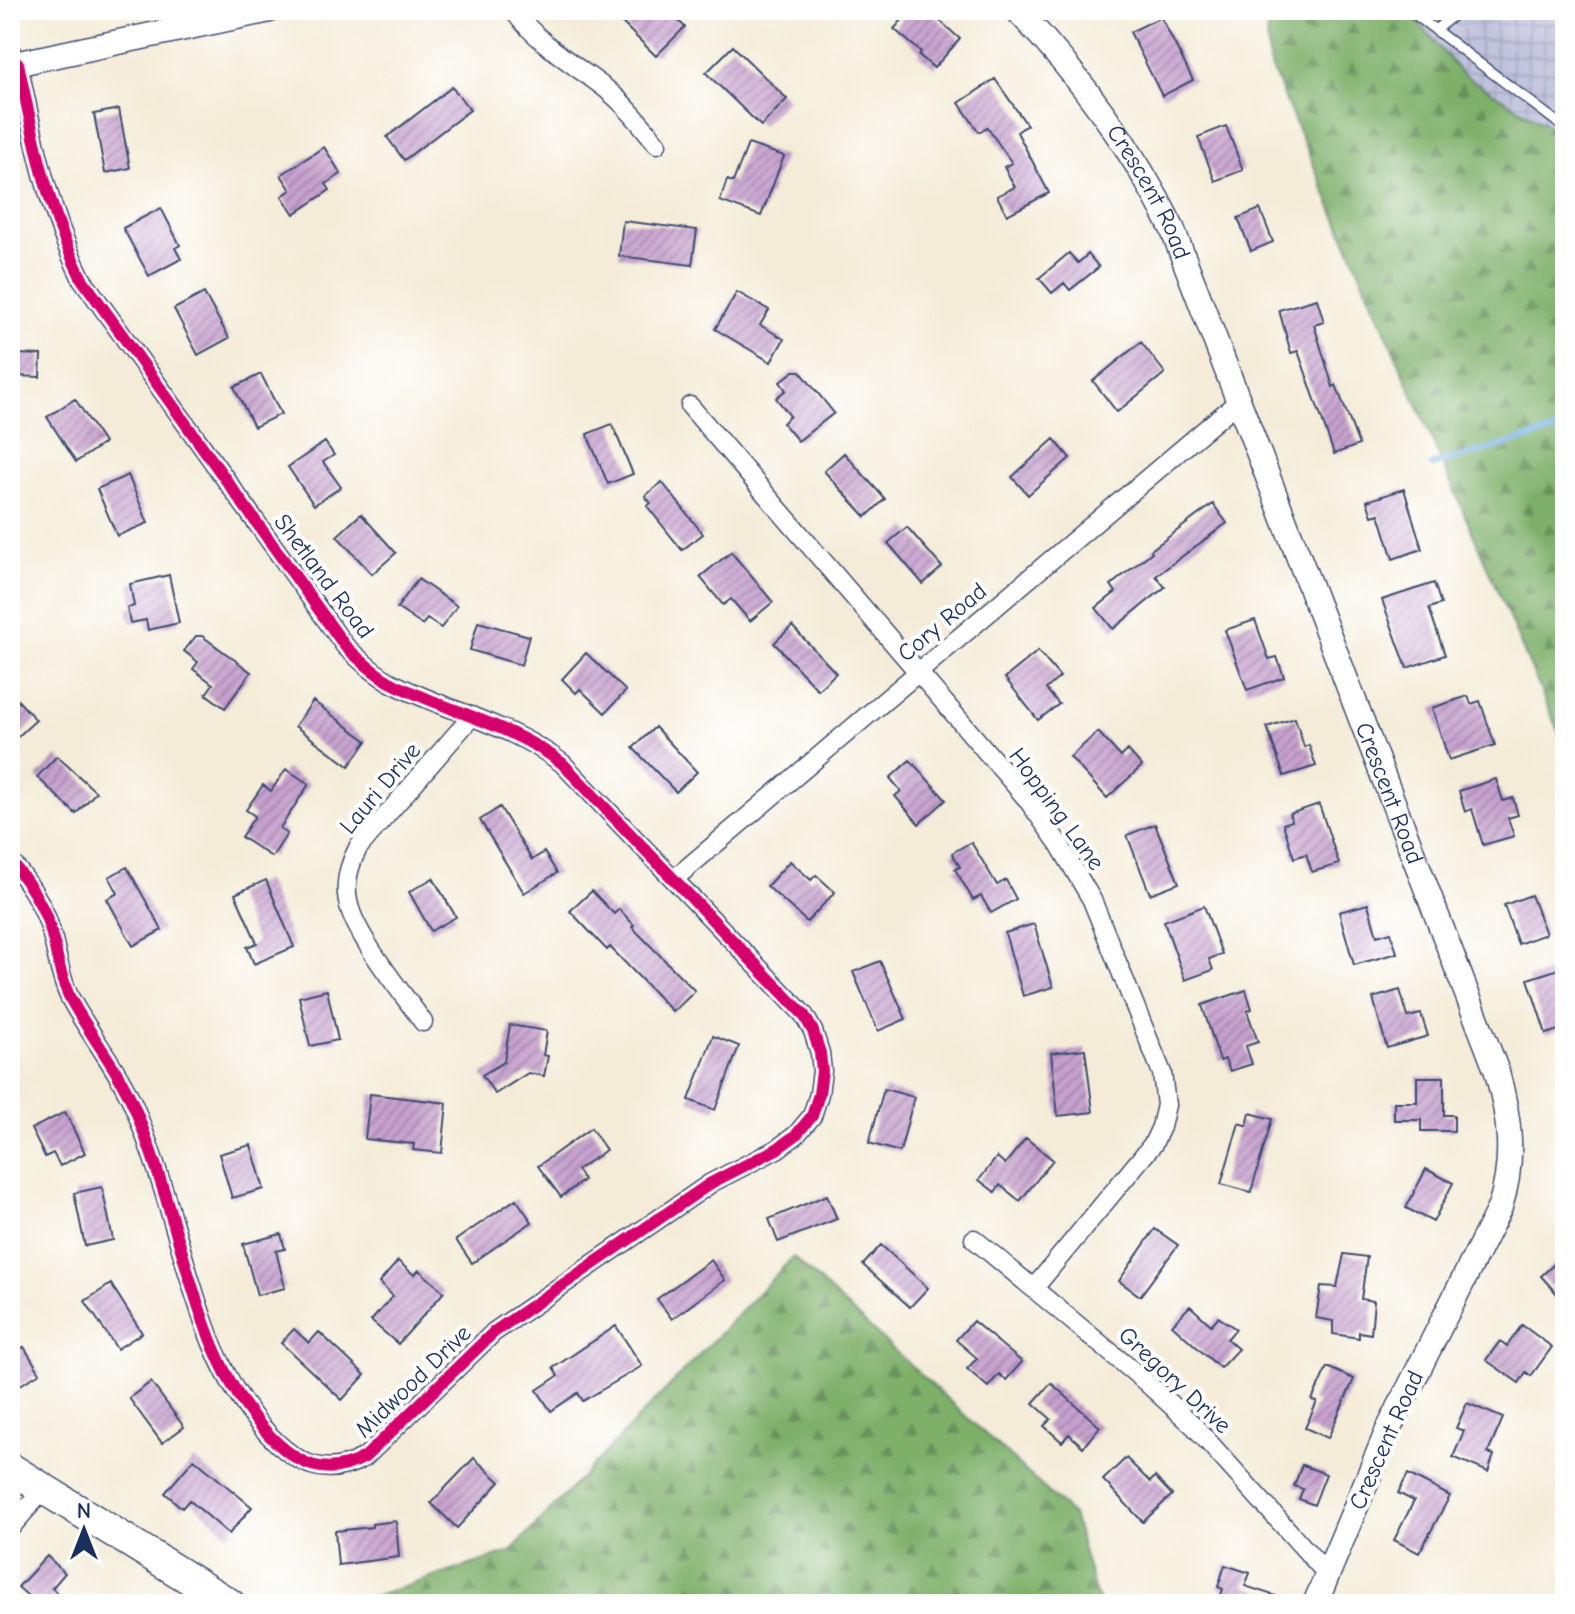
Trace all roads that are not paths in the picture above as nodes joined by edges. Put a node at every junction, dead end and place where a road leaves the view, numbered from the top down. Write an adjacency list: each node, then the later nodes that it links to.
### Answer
1 (270, 10): 8 (street)
2 (513, 10): 10 (street)
3 (1017, 10): 11 (street, Crescent Road)
4 (1409, 10): 7 (lane)
5 (1460, 10): 7 (lane)
6 (10, 28): 8 (lane)
7 (1435, 30): 9 (lane)
8 (14, 64): 14 (street, Shetland Road)
9 (1565, 128)
10 (657, 144)
11 (1240, 400): 13 (street, Cory Road); 24 (street, Crescent Road)
12 (690, 406): 13 (street, Hopping Lane)
13 (920, 673): 16 (street, Cory Road); 20 (street, Hopping Lane)
14 (472, 716): 16 (street, Shetland Road); 18 (street, Lauri Drive)
15 (10, 861): 17 (street, Midwood Drive)
16 (674, 879): 17 (street, Shetland Road)
17 (765, 974)
18 (423, 1022)
19 (974, 1239): 20 (street, Gregory Drive)
20 (1034, 1288): 24 (street, Gregory Drive)
21 (10, 1468): 22 (main road)
22 (43, 1490): 23 (street); 25 (main road)
23 (10, 1528)
24 (1327, 1574): 26 (street, Crescent Road)
25 (230, 1604)
26 (1315, 1604)

